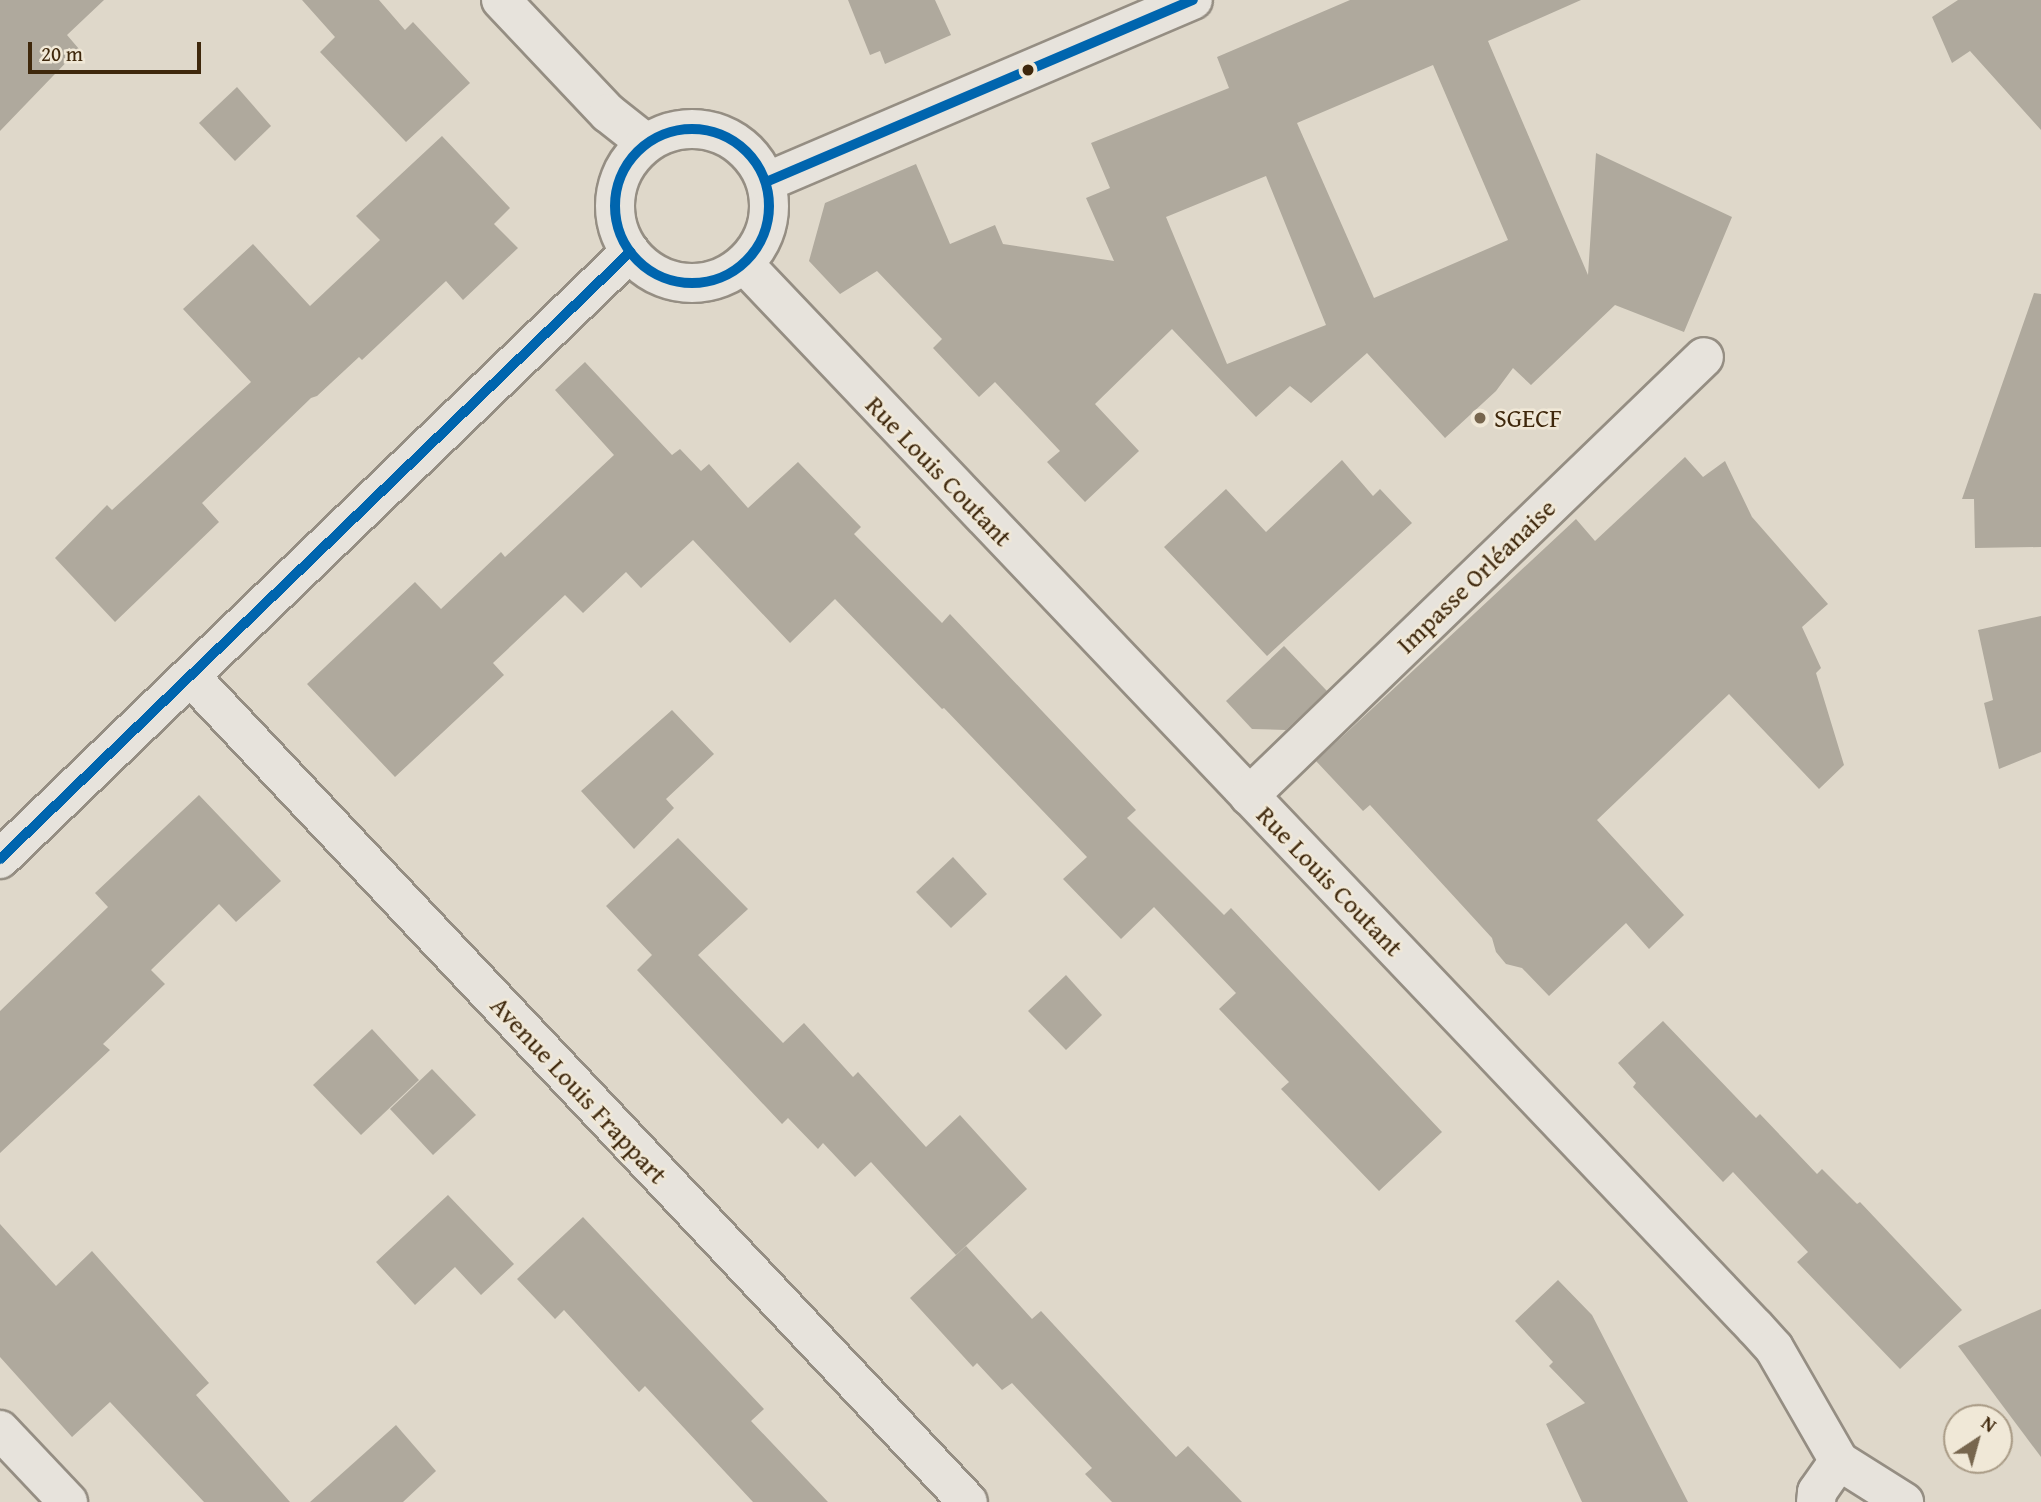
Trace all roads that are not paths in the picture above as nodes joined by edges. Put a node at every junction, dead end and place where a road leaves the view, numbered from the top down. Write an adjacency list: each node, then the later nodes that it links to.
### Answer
1 (501, 0): 3 (street)
2 (1193, 0): 4 (street)
3 (646, 143): 4 (street); 5 (street)
4 (766, 182): 6 (street)
5 (630, 252): 6 (street); 8 (street)
6 (744, 264): 9 (street, Rue Louis Coutant)
7 (1704, 357): 9 (street, Impasse Orléanaise)
8 (191, 677): 10 (street); 14 (street, Avenue Louis Frappart)
9 (1249, 796): 12 (street, Rue Louis Coutant)
10 (0, 859)
11 (0, 1430): 13 (street)
12 (1839, 1461): 15 (street); 16 (street, Rue Louis Coutant)
13 (68, 1502)
14 (968, 1502)
15 (1816, 1502)
16 (1904, 1502)

